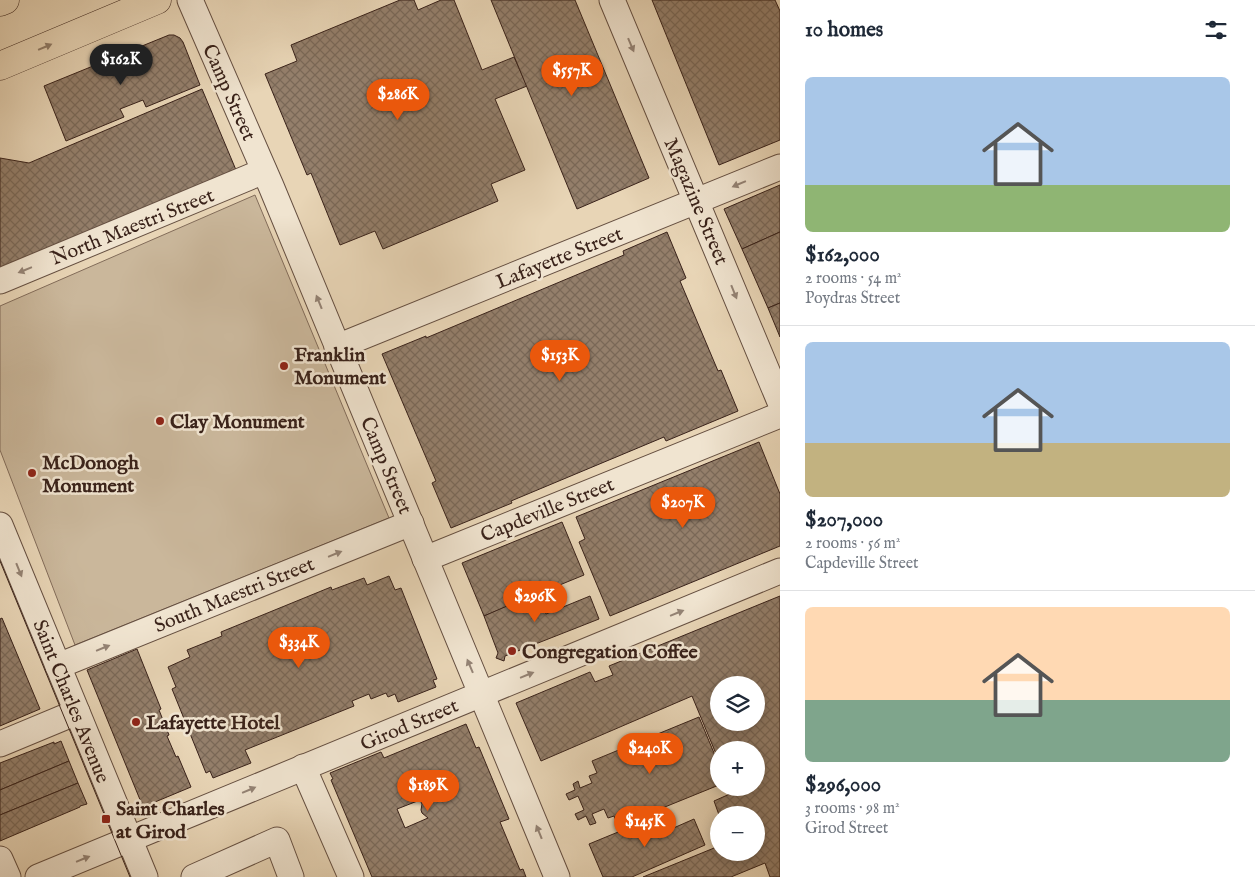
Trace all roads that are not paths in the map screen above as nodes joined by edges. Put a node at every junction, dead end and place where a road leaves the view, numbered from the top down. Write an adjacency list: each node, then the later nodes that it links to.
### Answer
1 (5, 0): 5 (main road)
2 (156, 0): 6 (main road, one-way to 2)
3 (190, 0): 8 (street, Camp Street)
4 (612, 0): 9 (street, Magazine Street, one-way to 9)
5 (0, 2)
6 (0, 66)
7 (780, 167): 9 (street, Lafayette Street, one-way to 9)
8 (264, 172): 10 (street, North Maestri Street, one-way to 10); 11 (street, Camp Street, one-way to 8)
9 (697, 201): 11 (street, Lafayette Street); 12 (street, Magazine Street, one-way to 12)
10 (0, 281)
11 (337, 347): 14 (street, Camp Street)
12 (780, 402)
13 (780, 414): 16 (street, Capdeville Street)
14 (411, 523): 16 (street, Camp Street); 18 (street, South Maestri Street, one-way to 14)
15 (0, 525): 18 (street, Saint Charles Avenue, one-way to 18)
16 (426, 559): 19 (street, Camp Street, one-way to 16)
17 (780, 571): 19 (street, Girod Street, one-way to 17)
18 (58, 666): 20 (street, Saint Charles Avenue)
19 (482, 693): 22 (street, Girod Street); 31 (street, Camp Street, one-way to 19)
20 (77, 712): 21 (street); 23 (street, Saint Charles Avenue)
21 (0, 744)
22 (303, 767): 23 (street, Girod Street, one-way to 22); 30 (street)
23 (129, 840): 27 (street, Girod Street, one-way to 23); 28 (street, Saint Charles Avenue)
24 (0, 859): 26 (street)
25 (197, 876): 29 (street)
26 (8, 877)
27 (38, 877)
28 (145, 877)
29 (291, 877)
30 (351, 877)
31 (557, 877)

